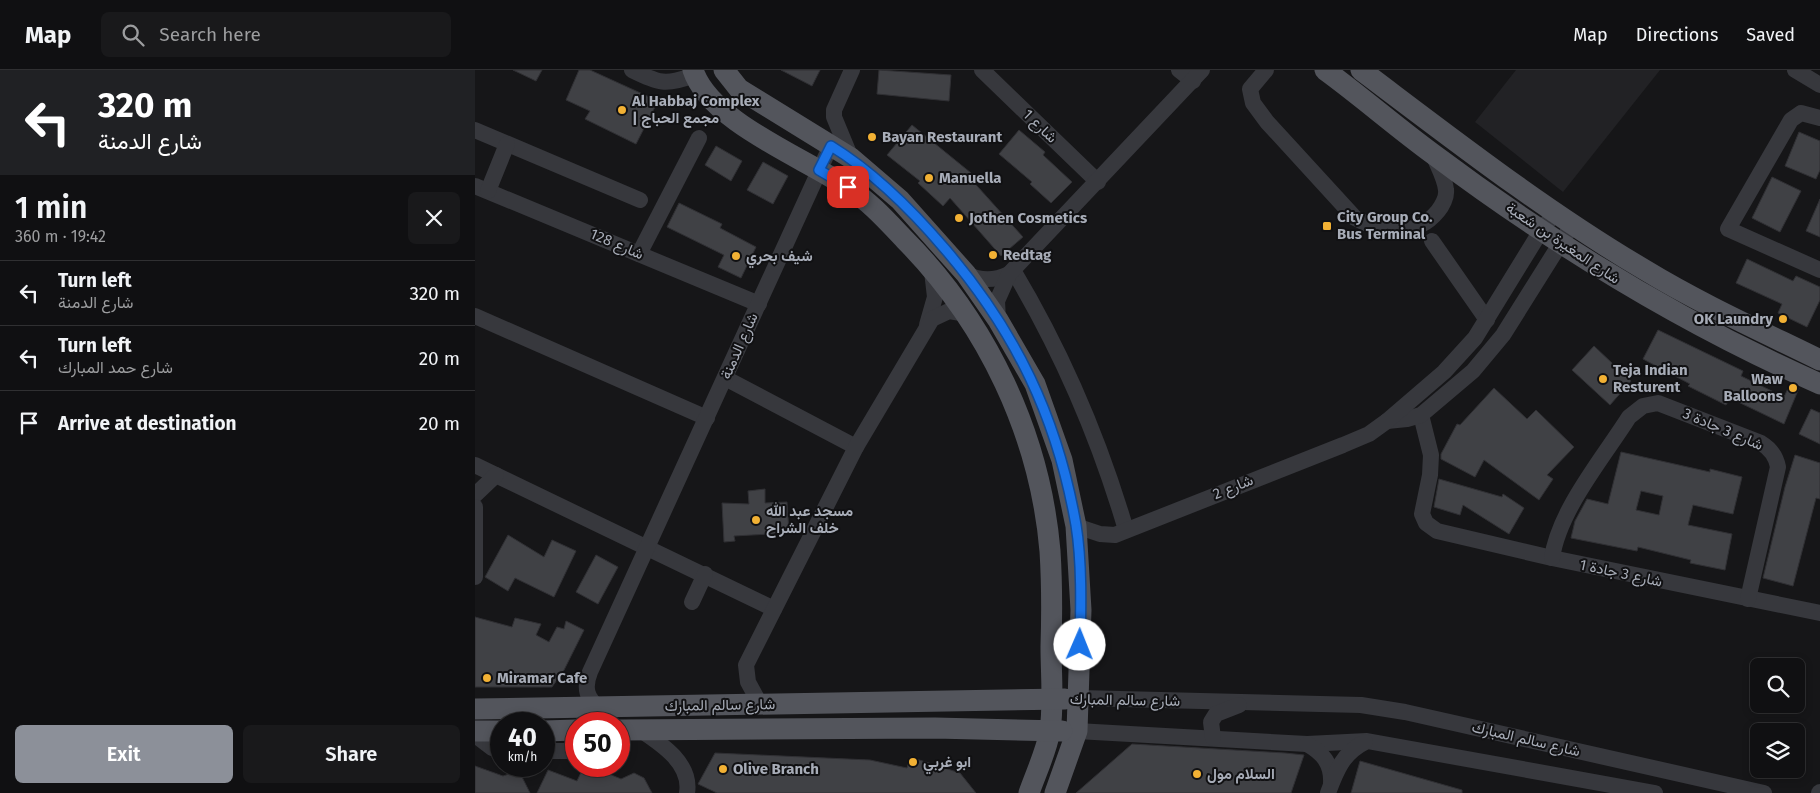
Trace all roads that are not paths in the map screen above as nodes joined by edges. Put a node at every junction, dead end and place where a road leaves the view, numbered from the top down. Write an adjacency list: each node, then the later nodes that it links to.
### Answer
1 (632, 70): 10 (street)
2 (723, 70): 18 (main road)
3 (852, 70): 20 (street)
4 (982, 70): 22 (street, شارع 1)
5 (1179, 70): 12 (street)
6 (1266, 70): 19 (street)
7 (1314, 70): 11 (street)
8 (1361, 70): 25 (main road, شارع المغيرة بن شعبة)
9 (1795, 70): 13 (street)
10 (694, 72): 21 (main road)
11 (1331, 75): 19 (main road, شارع المغيرة بن شعبة)
12 (1197, 76): 22 (street)
13 (1820, 85)
14 (1820, 118): 30 (street)
15 (475, 130): 17 (street)
16 (699, 138): 28 (street)
17 (507, 144): 23 (street); 24 (street)
18 (831, 146): 20 (main road); 21 (street, شارع الدمنة)
19 (1433, 154): 25 (main road, شارع المغيرة بن شعبة)
20 (851, 158): 32 (main road)
21 (819, 170): 29 (main road); 33 (street, شارع الدمنة)
22 (1099, 182): 31 (street)
23 (481, 188): 28 (street, شارع 128)
24 (640, 200)
25 (1557, 222): 27 (main road, شارع المغيرة بن شعبة); 37 (street, شارع 2); 39 (main road, شارع المغيرة بن شعبة)
26 (1432, 241): 37 (street)
27 (1560, 242): 41 (main road, شارع المغيرة بن شعبة); 42 (street, شارع 2)
28 (639, 254): 33 (street, شارع 128)
29 (931, 266): 34 (main road); 38 (street)
30 (1820, 270)
31 (1011, 272): 32 (street); 36 (street); 51 (street)
32 (966, 274): 36 (main road)
33 (759, 304): 40 (street, شارع الدمنة)
34 (967, 314): 38 (street); 61 (main road)
35 (475, 316): 43 (street)
36 (998, 320): 50 (main road)
37 (1487, 320): 44 (street, شارع 2)
38 (926, 326): 45 (street)
39 (1820, 360)
40 (725, 378): 43 (street, شارع الدمنة); 45 (street)
41 (1820, 384)
42 (1421, 415): 44 (street, شارع 2); 53 (street, شارع 3 جادة 1)
43 (707, 418): 52 (street, شارع الدمنة)
44 (1387, 421): 51 (street, شارع 2)
45 (856, 447): 58 (street)
46 (475, 466): 47 (street)
47 (496, 475): 48 (street); 52 (street)
48 (475, 495)
49 (475, 507): 55 (street)
50 (1076, 526): 51 (street, شارع 2); 60 (main road)
51 (1126, 530)
52 (648, 546): 54 (street); 65 (street, شارع الدمنة)
53 (1552, 558): 56 (street, شارع 3 جادة 1); 56 (street, شارع 3 جادة 3)
54 (705, 574): 57 (street); 58 (street)
55 (475, 577)
56 (1748, 599): 59 (street, شارع 3 جادة 1)
57 (691, 602)
58 (774, 608): 64 (street)
59 (1820, 614)
60 (1079, 698): 61 (main road, شارع سالم المبارك); 63 (street, شارع سالم المبارك); 71 (main road)
61 (1051, 700): 62 (main road, شارع سالم المبارك); 70 (main road)
62 (940, 702): 64 (main road, شارع سالم المبارك); 67 (main road)
63 (1253, 702): 74 (street); 83 (street, شارع سالم المبارك)
64 (760, 704): 65 (main road, شارع سالم المبارك)
65 (601, 708): 66 (main road, شارع سالم المبارك)
66 (475, 709)
67 (935, 728): 68 (main road, شارع سالم المبارك); 70 (main road, شارع سالم المبارك)
68 (630, 729)
69 (630, 730): 79 (street)
70 (1050, 730): 71 (main road, شارع سالم المبارك); 80 (main road)
71 (1077, 731): 74 (street, شارع سالم المبارك); 81 (main road)
72 (490, 732): 73 (main road)
73 (475, 733): 77 (street)
74 (1213, 738): 76 (street, شارع سالم المبارك)
75 (1367, 741): 76 (street, شارع سالم المبارك); 78 (street); 82 (street, شارع سالم المبارك)
76 (1307, 744): 78 (street)
77 (490, 746)
78 (1329, 790)
79 (687, 793)
80 (1029, 793)
81 (1055, 793)
82 (1655, 793)
83 (1764, 793)

